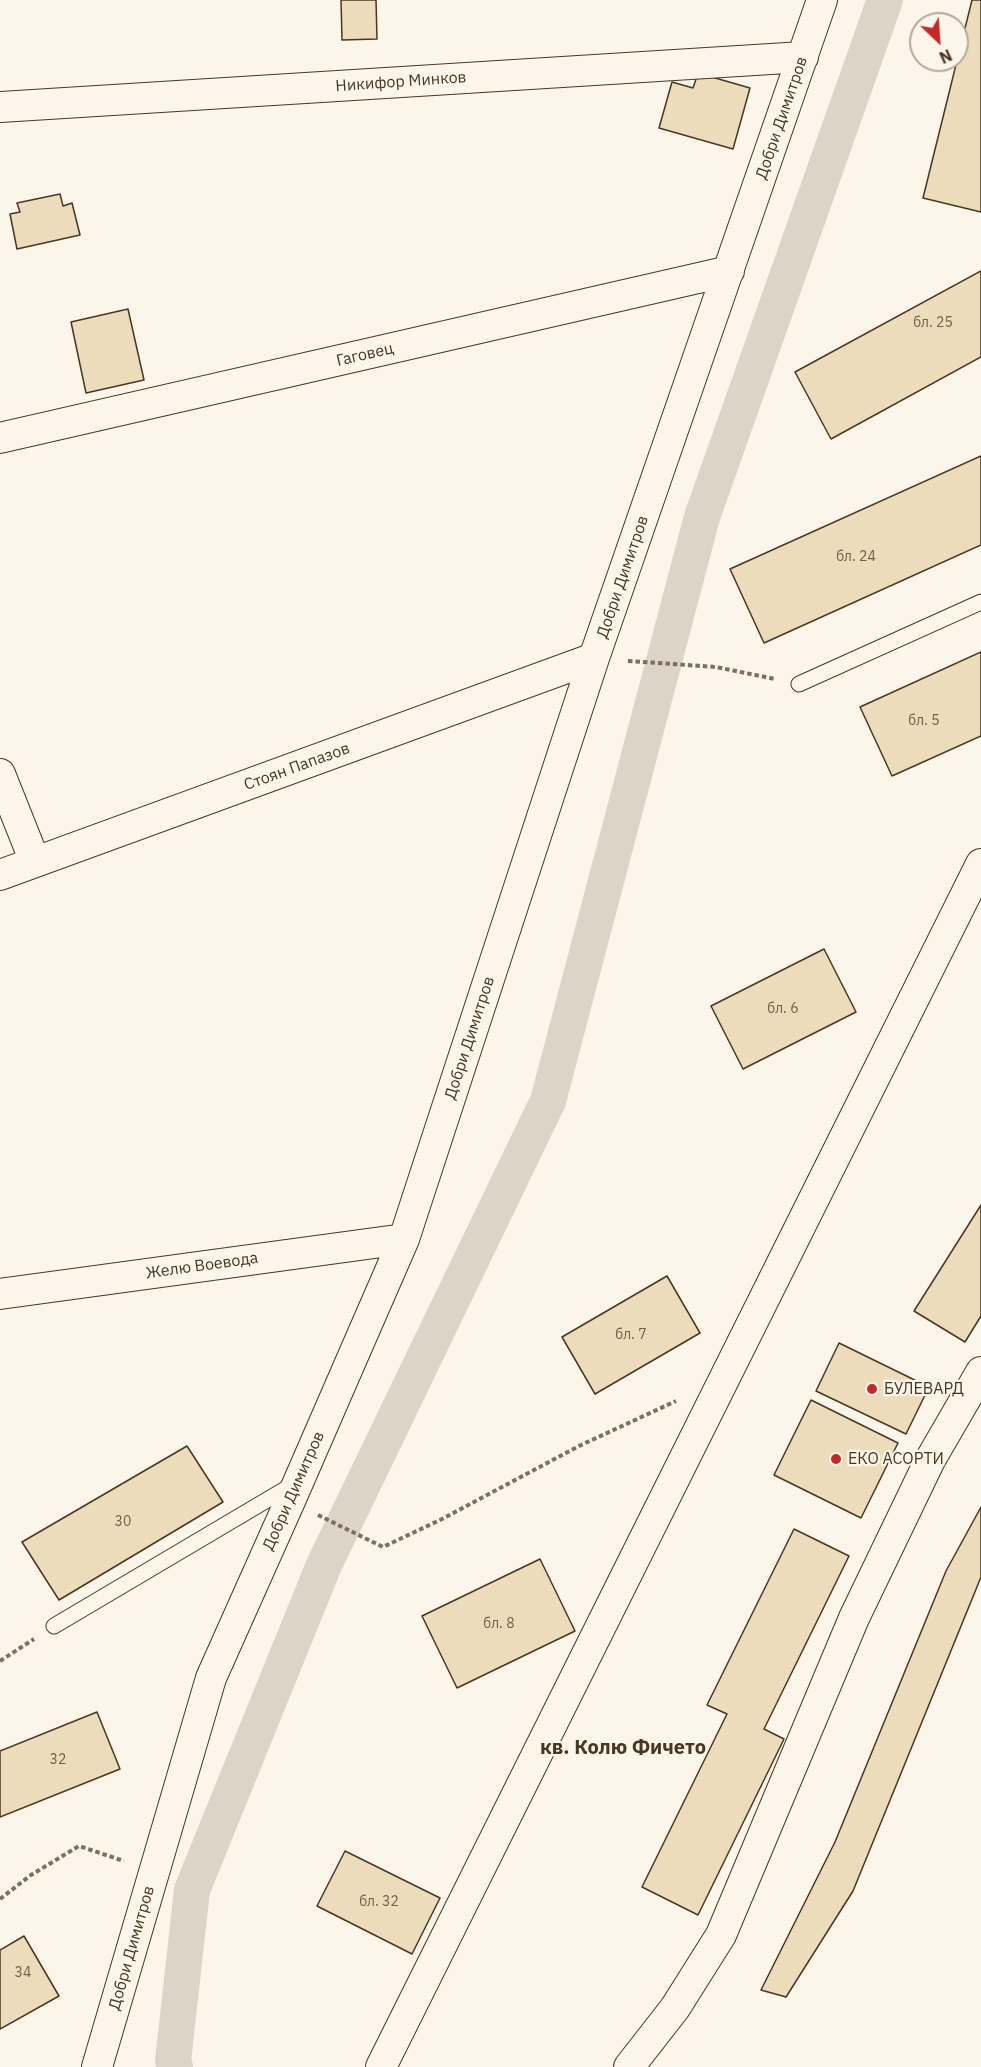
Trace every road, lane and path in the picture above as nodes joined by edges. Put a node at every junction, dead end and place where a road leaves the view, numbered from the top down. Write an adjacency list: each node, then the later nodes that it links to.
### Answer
1 (822, 0): 2 (street, Добри Димитров)
2 (803, 57): 3 (street, Никифор Минков); 4 (street, Добри Димитров)
3 (0, 107)
4 (729, 271): 5 (street, Гаговец); 7 (street, Добри Димитров)
5 (0, 438)
6 (981, 602): 8 (lane)
7 (594, 658): 8 (path); 10 (street, Стоян Папазов); 13 (street, Добри Димитров)
8 (799, 684)
9 (0, 774): 10 (street)
10 (35, 862): 12 (street, Стоян Папазов)
11 (981, 864): 16 (street)
12 (0, 876)
13 (404, 1239): 14 (street, Желю Воевода); 17 (street, Добри Димитров)
14 (0, 1294)
15 (981, 1372): 25 (street)
16 (723, 1382): 18 (path); 24 (street)
17 (299, 1481): 19 (lane); 21 (street, Добри Димитров)
18 (308, 1510)
19 (54, 1626): 20 (path)
20 (0, 1662)
21 (154, 1871): 22 (path); 23 (street, Добри Димитров)
22 (0, 1899)
23 (97, 2067)
24 (381, 2067)
25 (629, 2067)

